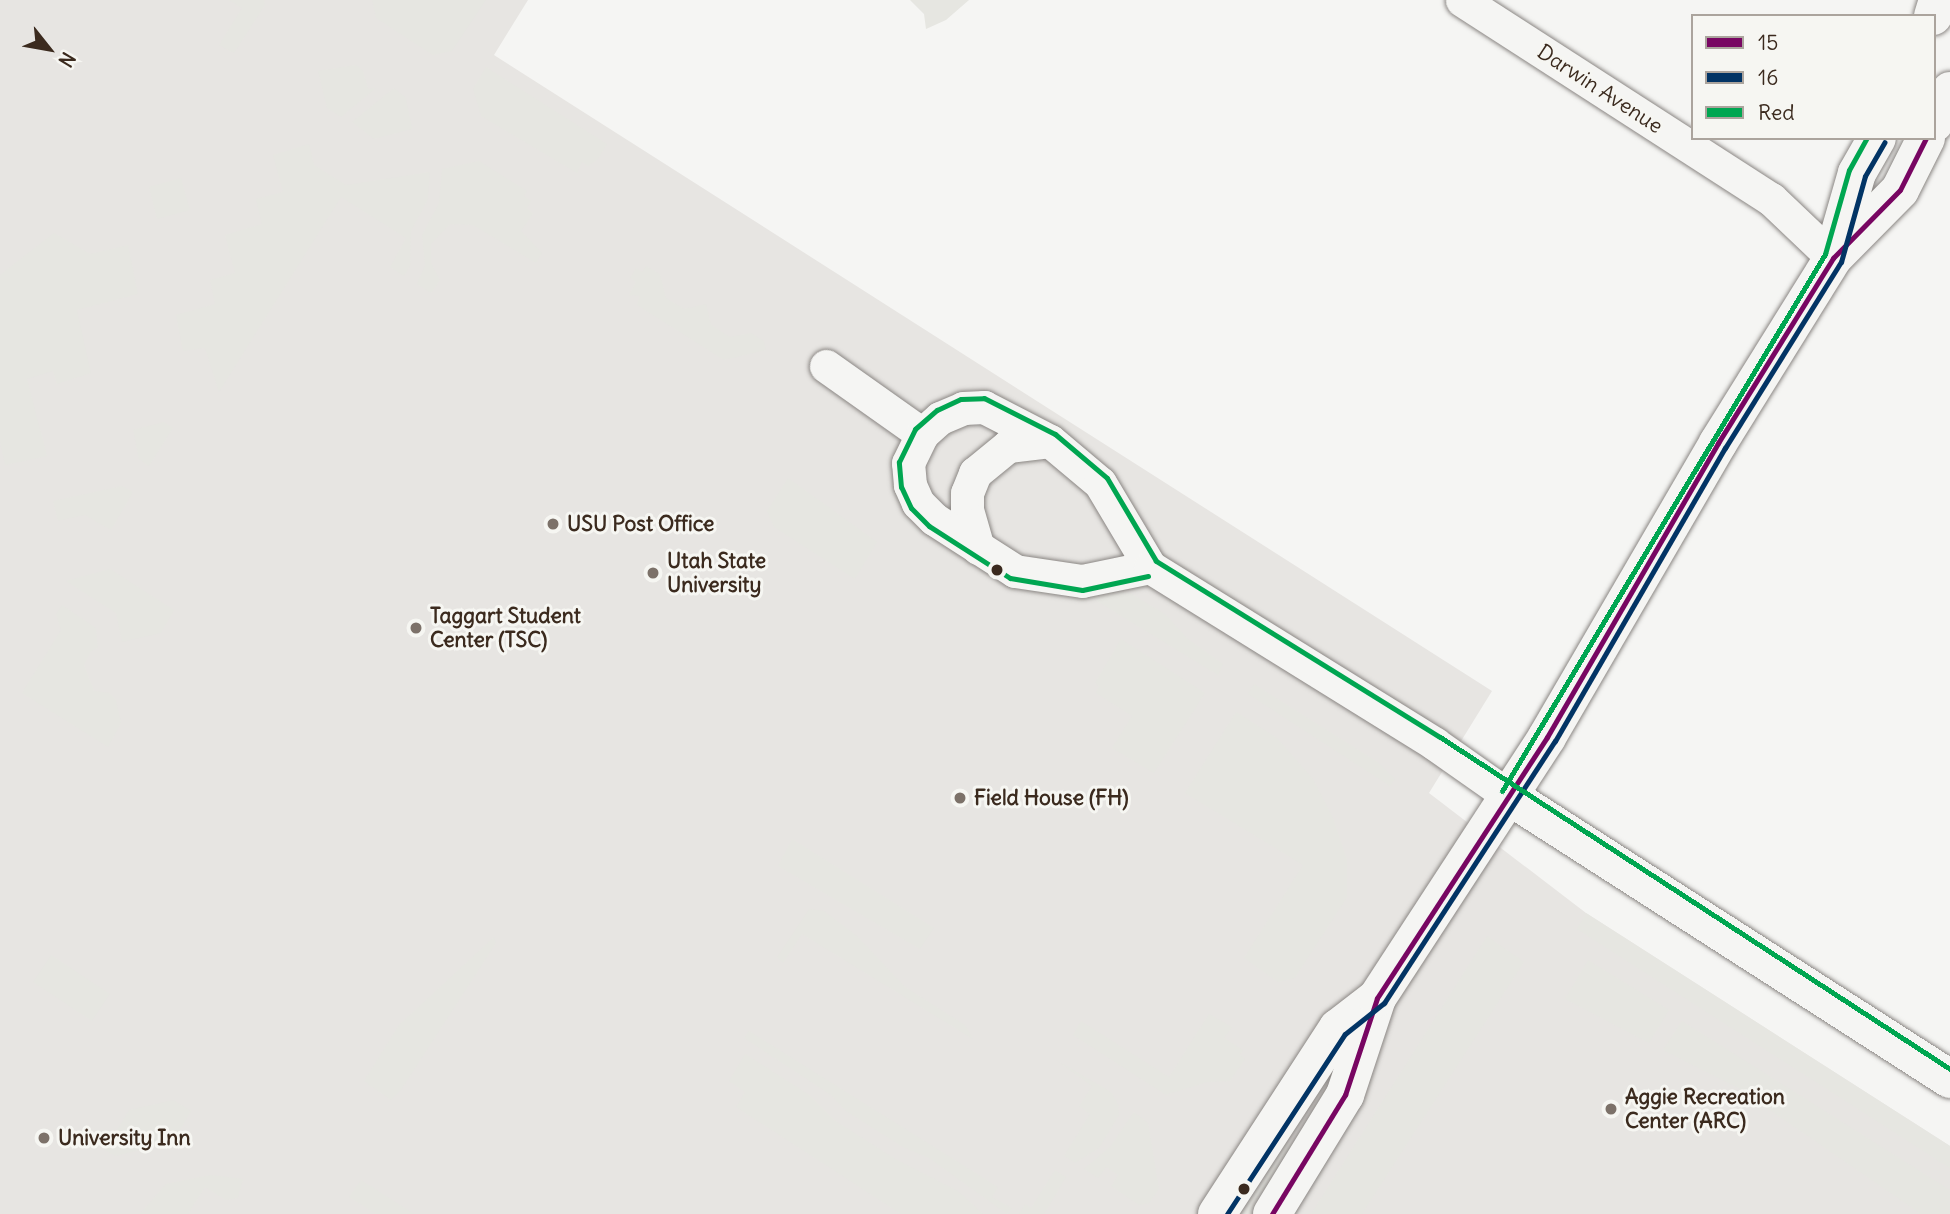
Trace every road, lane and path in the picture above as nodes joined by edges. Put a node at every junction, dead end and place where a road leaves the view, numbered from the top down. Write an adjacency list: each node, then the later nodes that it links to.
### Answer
1 (1462, 0): 6 (street, Darwin Avenue)
2 (1950, 91): 3 (main road)
3 (1936, 119)
4 (1876, 140): 6 (main road)
5 (1925, 140): 6 (main road)
6 (1833, 258): 12 (main road)
7 (825, 366): 8 (street)
8 (922, 434): 9 (street); 10 (street)
9 (1049, 440): 10 (street); 11 (street)
10 (978, 548): 11 (street)
11 (1150, 567): 12 (street)
12 (1509, 796): 13 (main road); 14 (main road)
13 (1377, 998): 15 (main road); 16 (main road)
14 (1950, 1079)
15 (1217, 1214)
16 (1272, 1214)

